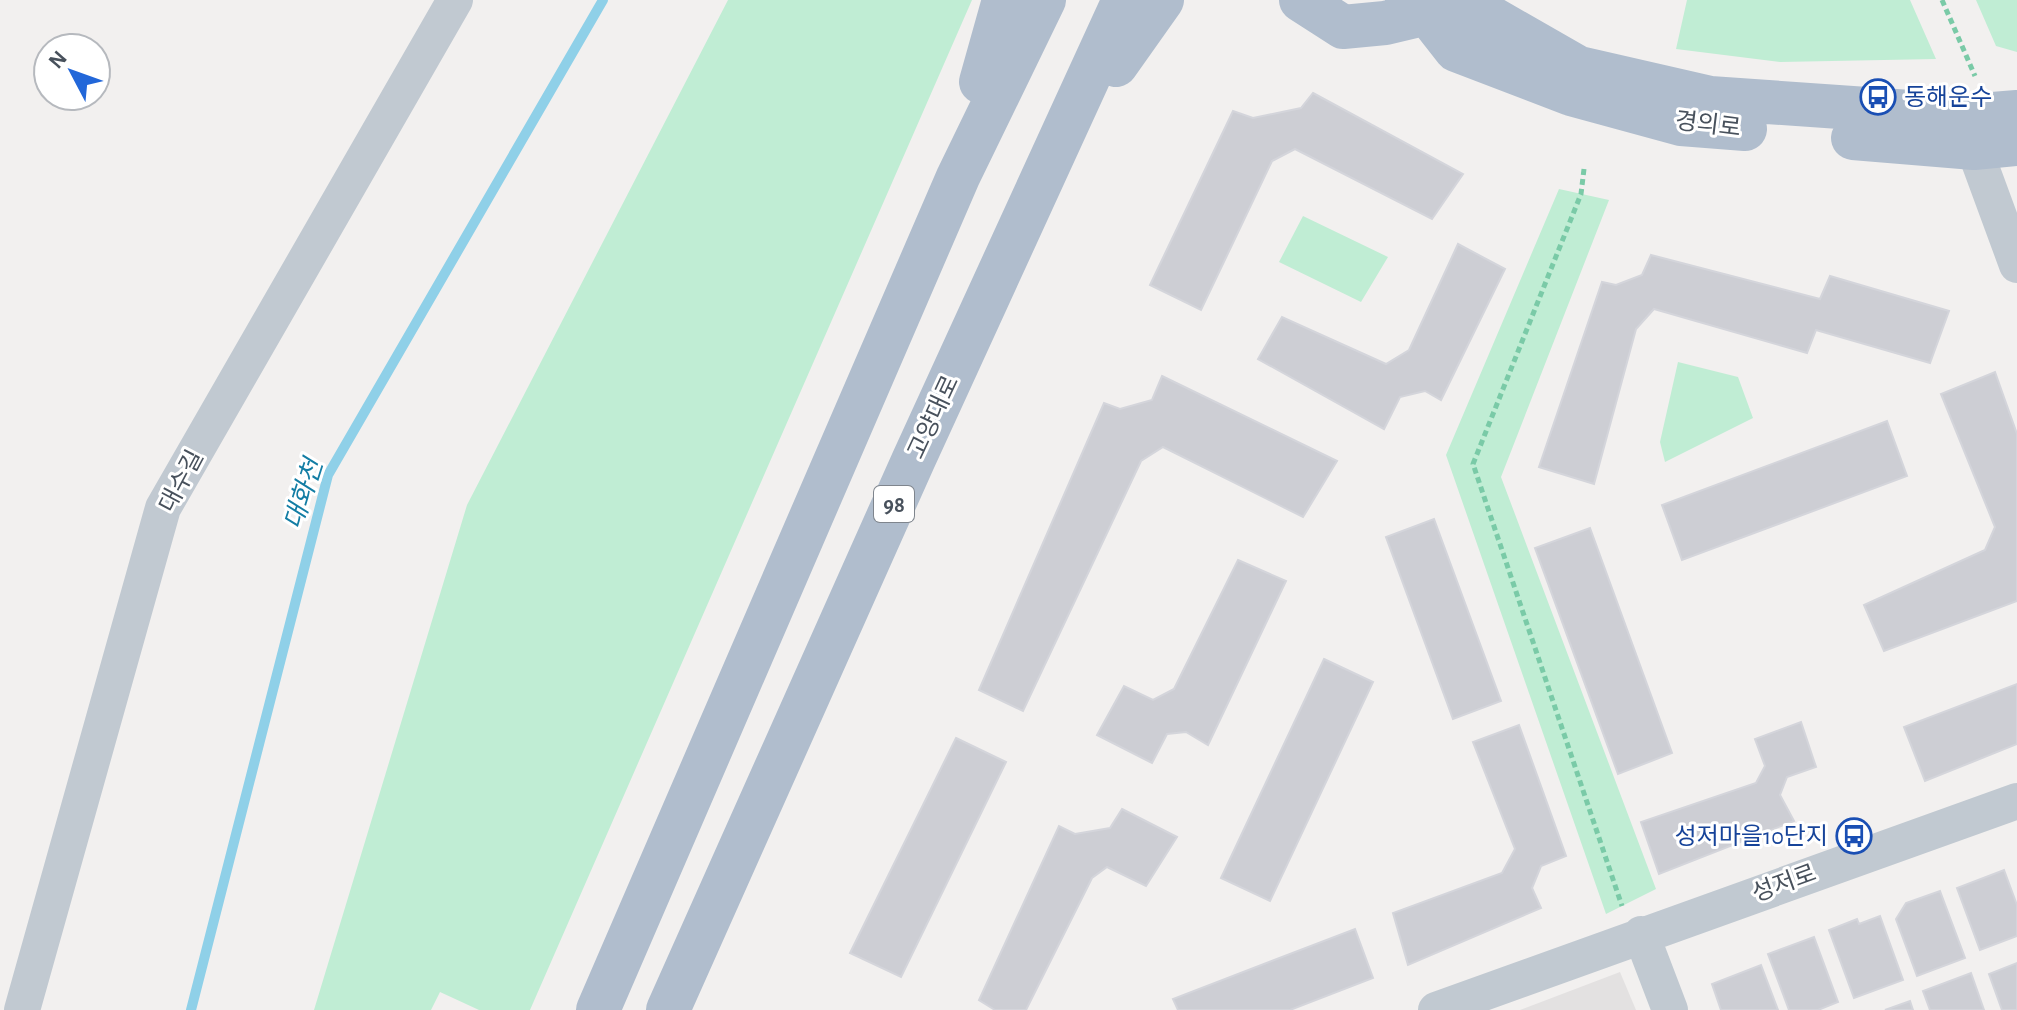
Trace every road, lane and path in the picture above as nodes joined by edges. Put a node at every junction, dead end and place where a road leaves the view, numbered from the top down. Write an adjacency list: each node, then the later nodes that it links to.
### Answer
1 (455, 0): 19 (street, 대수길)
2 (1004, 0): 14 (main road)
3 (1044, 0): 14 (main road)
4 (1124, 0): 16 (main road, 고양대로 / 98)
5 (1162, 0): 16 (main road)
6 (1301, 0): 8 (main road)
7 (1942, 0): 9 (path)
8 (1418, 4): 10 (main road, 경의로); 12 (main road, 경의로)
9 (1976, 79)
10 (2017, 112)
11 (2017, 144): 12 (main road, 경의로)
12 (1974, 148): 15 (street)
13 (1584, 169): 18 (path)
14 (958, 177): 20 (main road)
15 (2017, 265)
16 (913, 461): 21 (main road, 고양대로 / 98)
17 (2017, 801): 18 (street, 성저로)
18 (1630, 926): 22 (street, 성저로); 23 (street)
19 (22, 1010)
20 (598, 1010)
21 (668, 1010)
22 (1436, 1010)
23 (1670, 1010)

